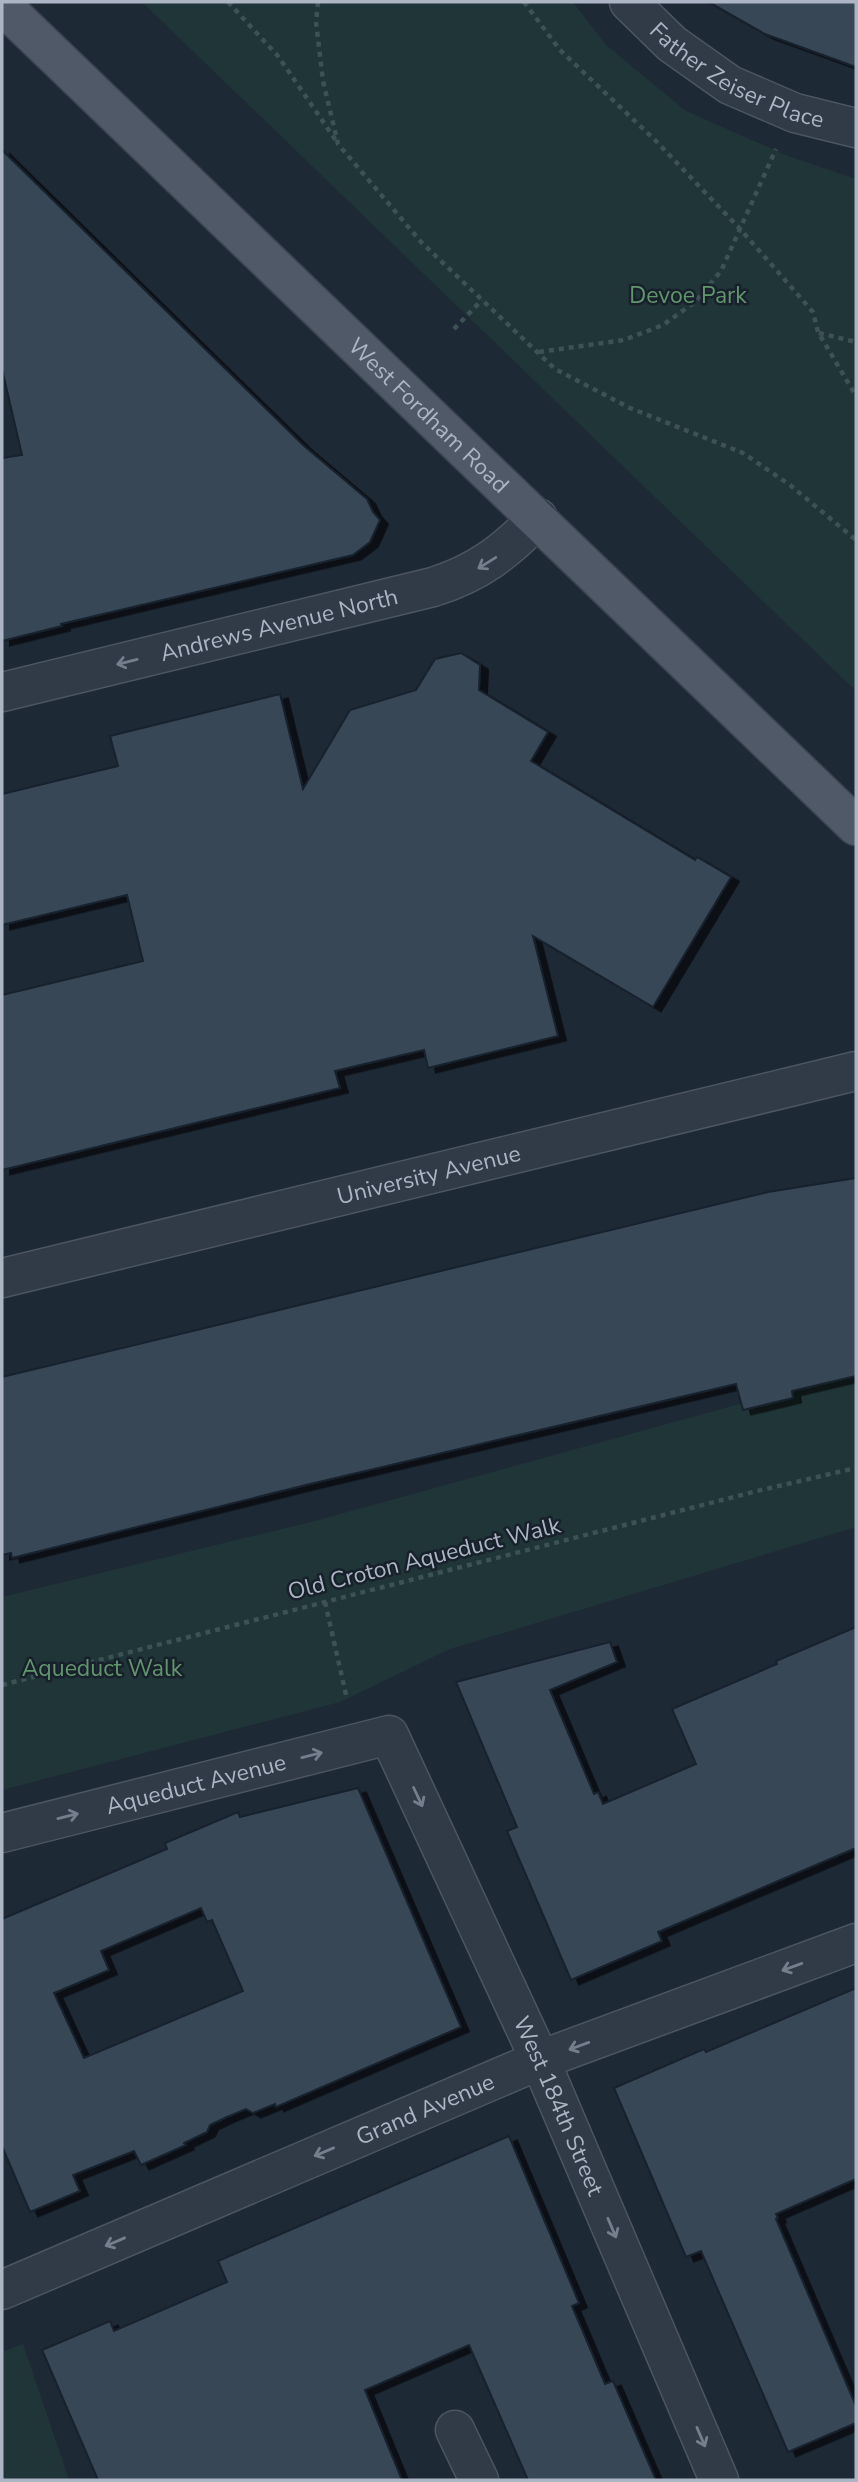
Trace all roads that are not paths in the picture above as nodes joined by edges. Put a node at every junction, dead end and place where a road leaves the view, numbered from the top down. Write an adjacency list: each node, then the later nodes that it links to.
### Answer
1 (629, 2): 3 (street, Father Zeiser Place)
2 (2, 5): 4 (main road, West Fordham Road)
3 (856, 128)
4 (538, 518): 5 (street, Andrews Avenue North, one-way to 5); 6 (main road, West Fordham Road)
5 (2, 692)
6 (856, 826)
7 (856, 1071): 8 (street, University Avenue)
8 (2, 1278)
9 (389, 1735): 10 (street, Aqueduct Avenue, one-way to 9); 12 (street, West 184th Street, one-way to 12)
10 (2, 1833)
11 (856, 1943): 12 (street, Grand Avenue, one-way to 12)
12 (540, 2060): 13 (street, Grand Avenue, one-way to 13); 16 (street, West 184th Street, one-way to 16)
13 (2, 2290)
14 (455, 2430): 15 (street)
15 (479, 2480)
16 (719, 2480)

